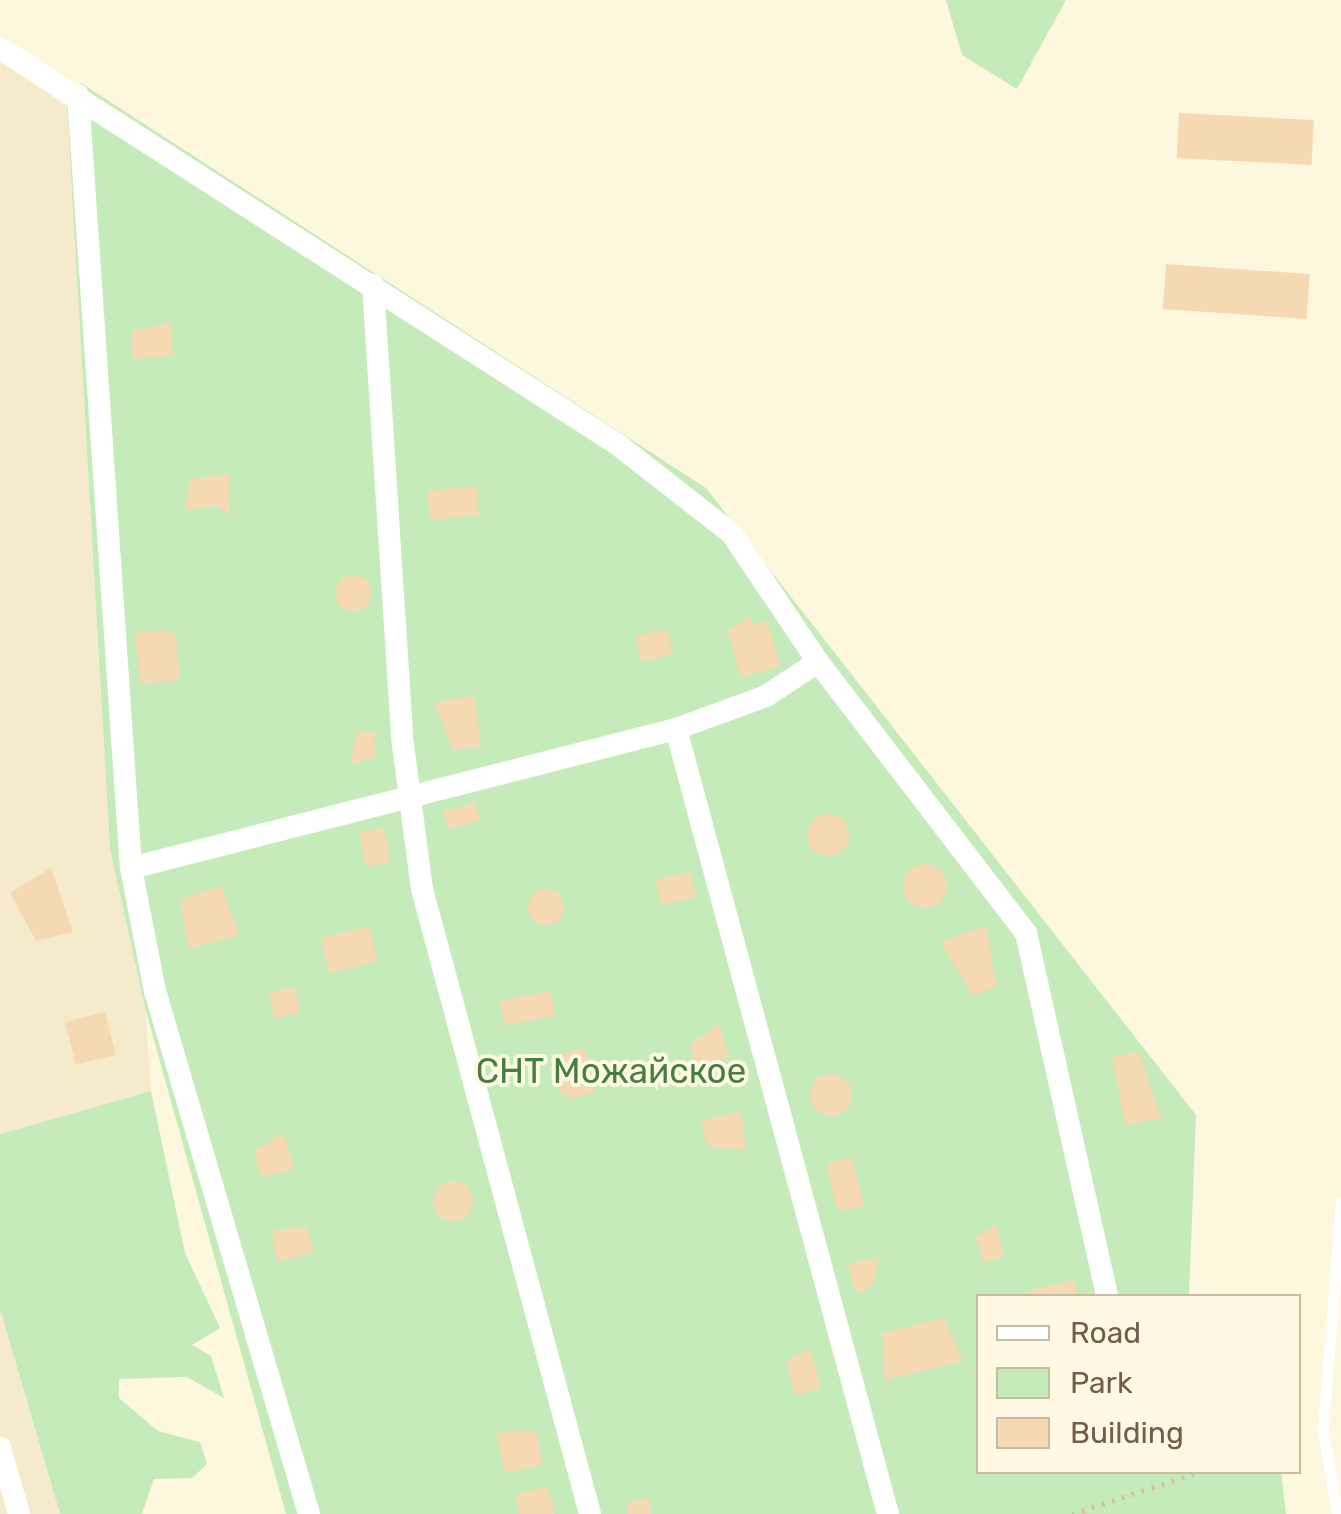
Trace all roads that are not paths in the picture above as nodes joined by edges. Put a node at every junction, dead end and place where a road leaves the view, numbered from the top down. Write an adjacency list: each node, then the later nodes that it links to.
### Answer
1 (0, 48): 2 (street)
2 (78, 96): 3 (street); 7 (street)
3 (374, 285): 4 (street); 6 (street)
4 (818, 662): 5 (street); 10 (street)
5 (676, 729): 6 (street); 15 (street)
6 (407, 795): 7 (street); 14 (street)
7 (132, 868): 13 (street)
8 (1341, 1202): 9 (lane)
9 (1340, 1222): 16 (lane)
10 (1107, 1294)
11 (0, 1448): 12 (street)
12 (20, 1514)
13 (309, 1514)
14 (590, 1514)
15 (888, 1514)
16 (1337, 1514)

